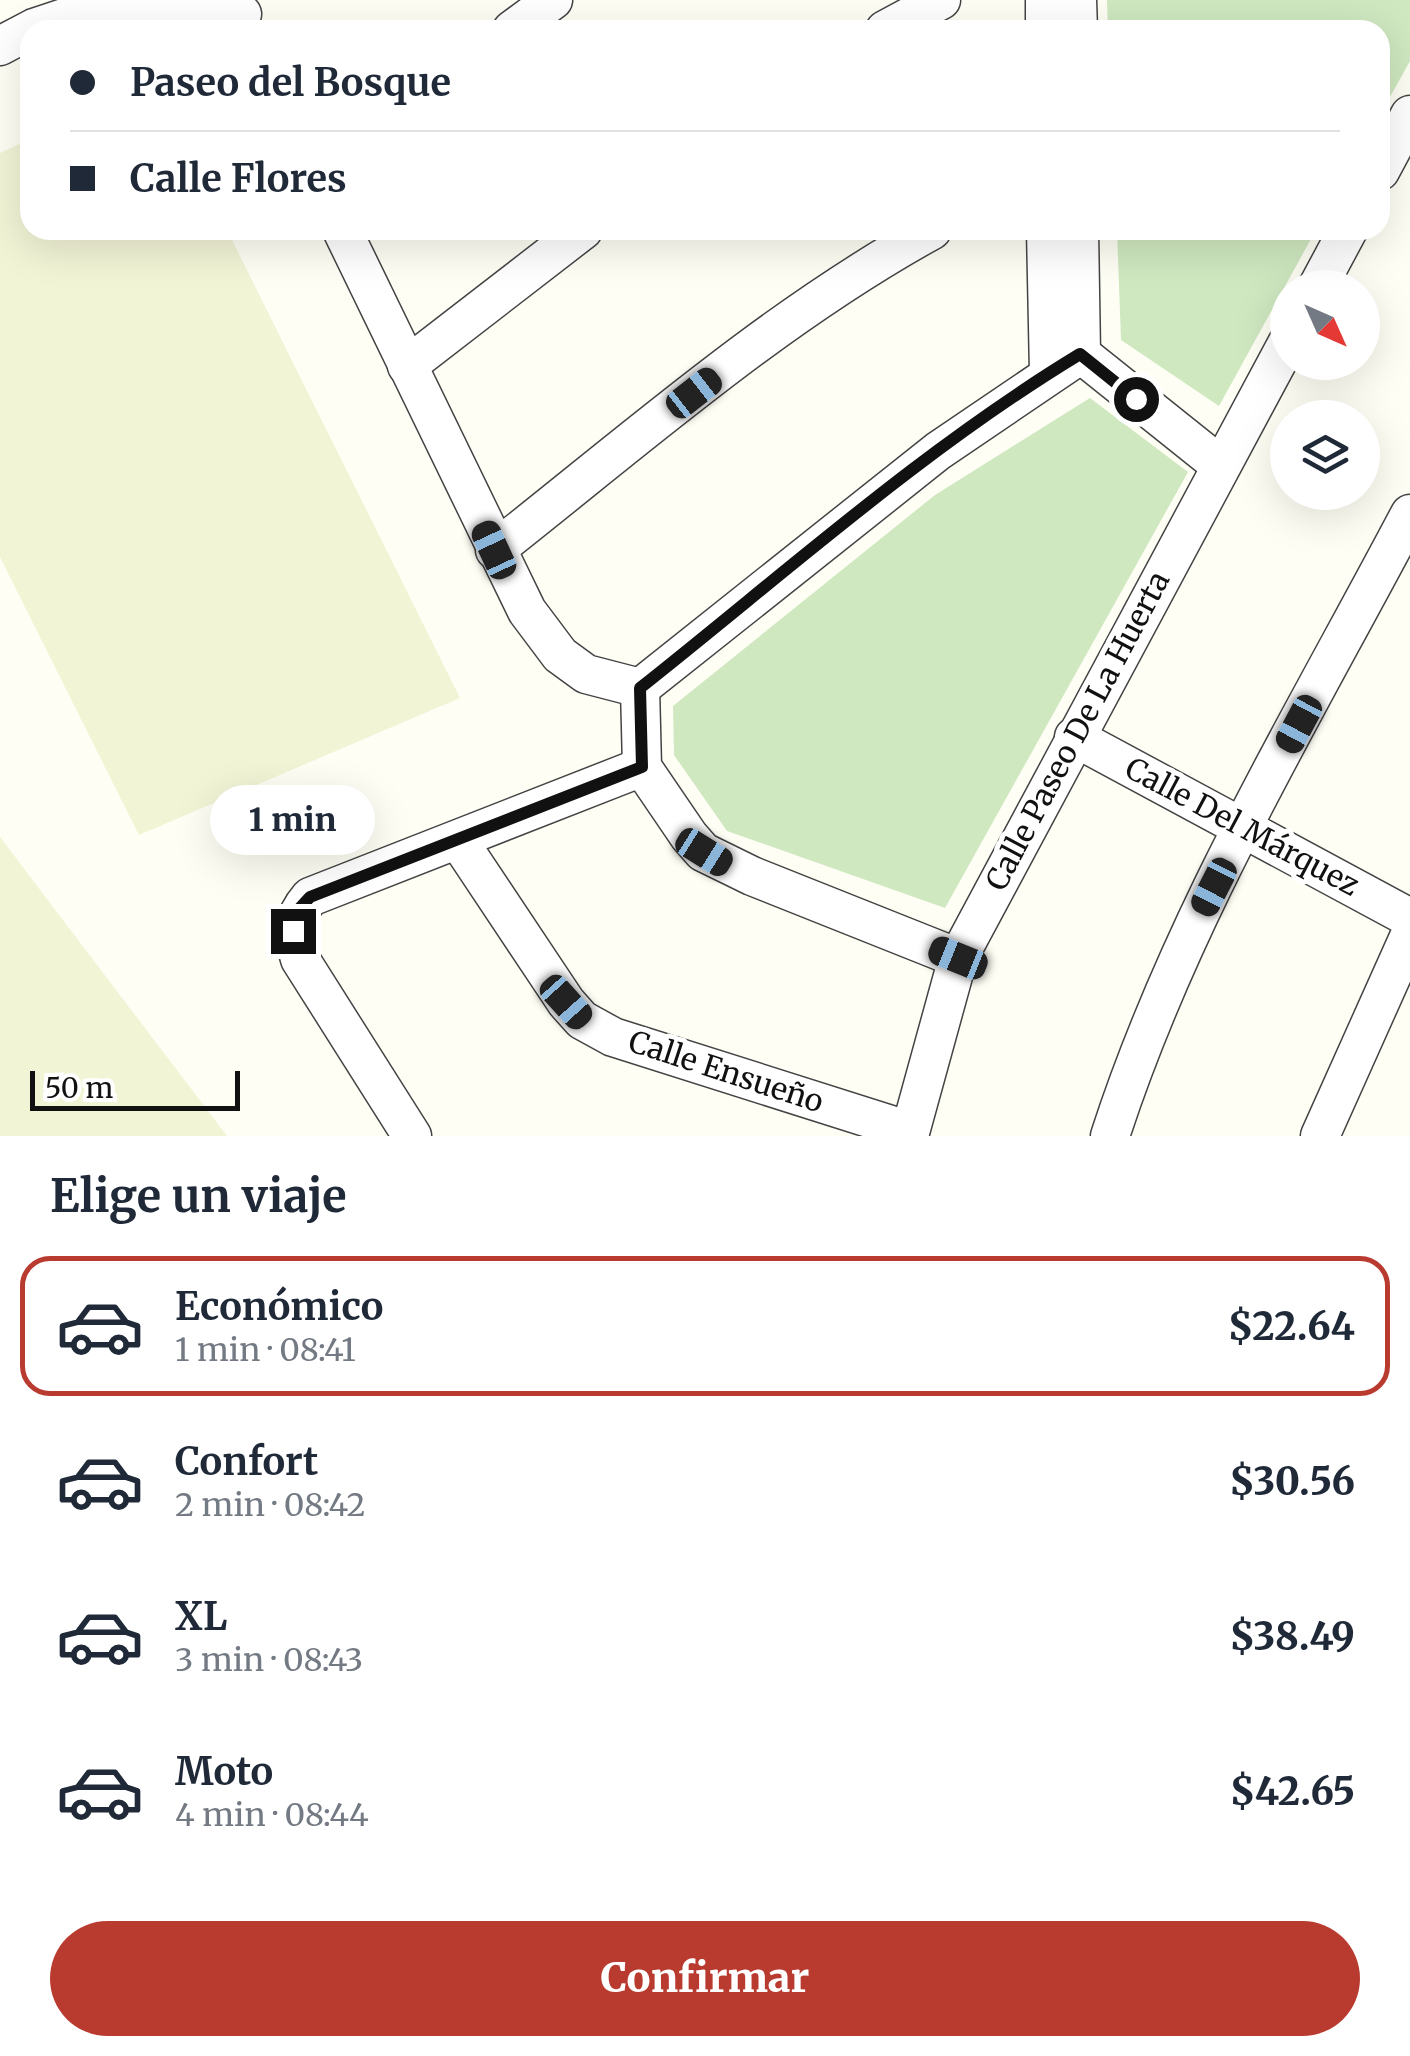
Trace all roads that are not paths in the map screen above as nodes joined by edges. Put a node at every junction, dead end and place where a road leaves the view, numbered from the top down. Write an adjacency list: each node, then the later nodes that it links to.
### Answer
1 (553, 0): 7 (street)
2 (941, 0): 8 (street)
3 (248, 15): 5 (street)
4 (57, 20): 6 (street)
5 (195, 20)
6 (195, 20)
7 (526, 20)
8 (904, 20)
9 (1410, 115): 10 (street)
10 (1390, 152)
11 (347, 240): 19 (street)
12 (570, 240): 19 (street)
13 (915, 240): 23 (street)
14 (1047, 240): 18 (street)
15 (1079, 240): 18 (street)
16 (1343, 240): 17 (street)
17 (1327, 270)
18 (1065, 364): 21 (street); 24 (street)
19 (407, 366): 23 (street)
20 (1270, 375): 21 (street, Calle Paseo De La Huerta)
21 (1220, 466): 25 (street, Calle Paseo De La Huerta)
22 (1410, 514): 27 (street)
23 (494, 550): 24 (street)
24 (640, 688): 26 (street)
25 (1074, 737): 27 (street, Calle Del Márquez); 31 (street, Calle Paseo De La Huerta)
26 (642, 767): 28 (street); 31 (street)
27 (1244, 828): 29 (street, Calle Del Márquez); 34 (street)
28 (458, 840): 32 (street, Calle Ensueño); 33 (street)
29 (1410, 918)
30 (1410, 935): 35 (street)
31 (958, 958): 32 (street, Calle Paseo De La Huerta)
32 (910, 1133)
33 (412, 1136)
34 (1110, 1136)
35 (1320, 1136)

